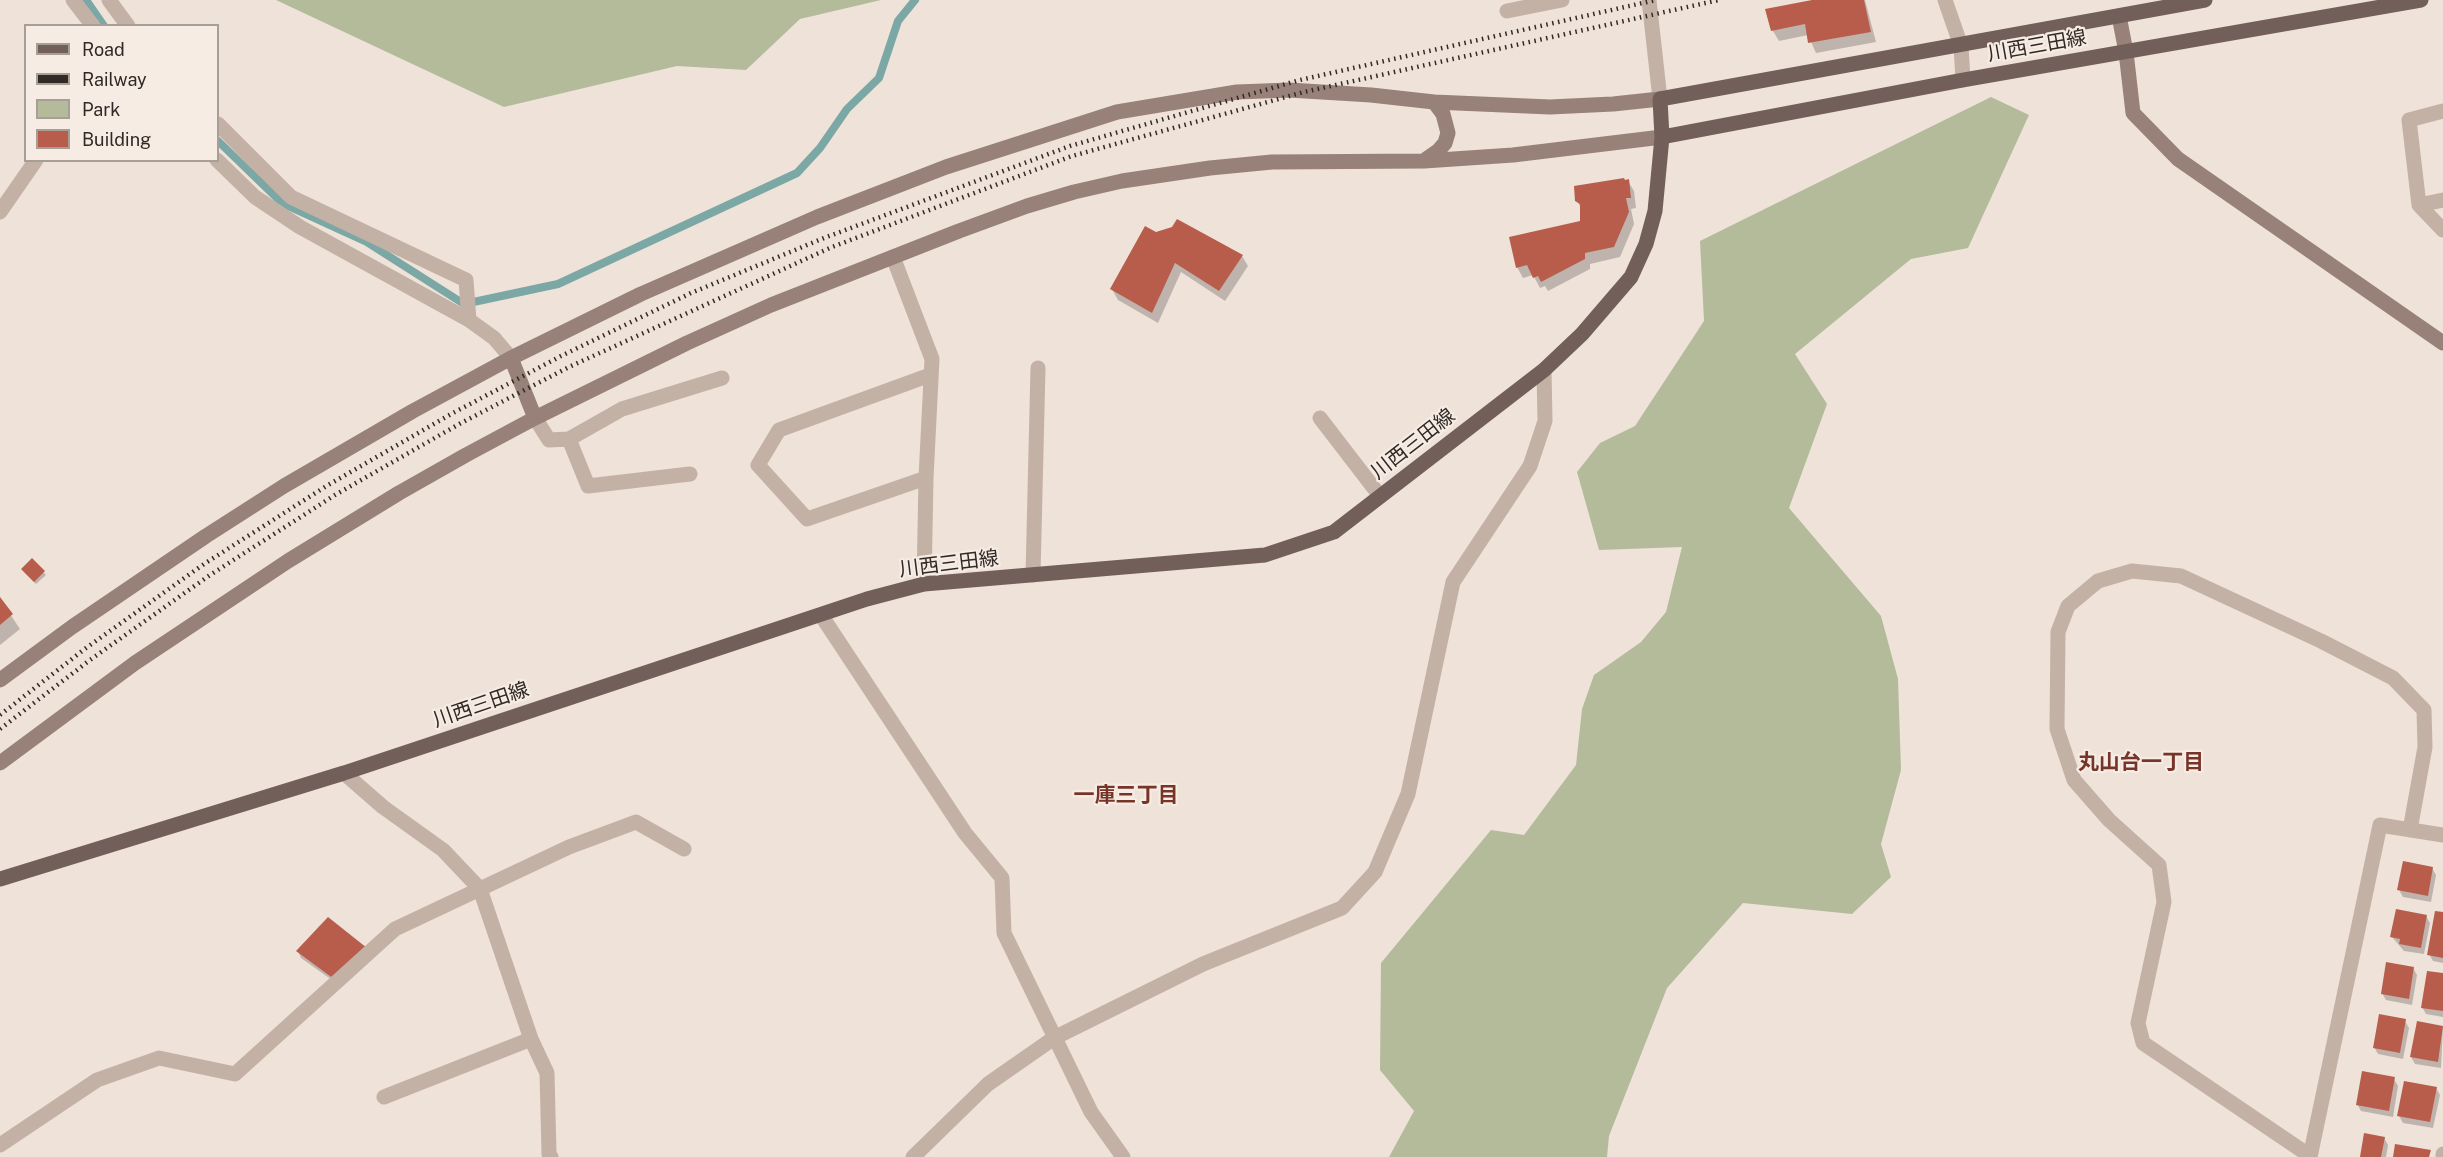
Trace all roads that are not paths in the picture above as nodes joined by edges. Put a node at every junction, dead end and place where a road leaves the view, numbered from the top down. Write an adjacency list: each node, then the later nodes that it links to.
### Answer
1 (74, 0): 10 (street)
2 (110, 0): 11 (street)
3 (1562, 0): 8 (street)
4 (1649, 0): 15 (street)
5 (1945, 0): 12 (street)
6 (2205, 0): 9 (main road, 川西三田線)
7 (2421, 0): 13 (main road, 川西三田線)
8 (1508, 11)
9 (2119, 16): 12 (main road, 川西三田線); 13 (street)
10 (92, 24)
11 (127, 24)
12 (1961, 45): 14 (street); 15 (main road, 川西三田線)
13 (2126, 52): 14 (main road, 川西三田線); 29 (street)
14 (1963, 80): 19 (main road, 川西三田線)
15 (1660, 99): 16 (street); 19 (main road, 川西三田線)
16 (1434, 102): 20 (street); 30 (street)
17 (2443, 111): 24 (street)
18 (219, 125): 28 (street)
19 (1662, 137): 20 (street); 32 (main road, 川西三田線)
20 (1424, 161): 27 (street)
21 (35, 162): 25 (street)
22 (219, 162): 28 (street)
23 (2443, 200): 24 (street)
24 (2419, 205): 26 (street)
25 (0, 212)
26 (2443, 230)
27 (893, 257): 33 (street); 35 (street)
28 (469, 320): 30 (street)
29 (2443, 343)
30 (511, 358): 35 (street); 44 (street)
31 (1038, 368): 41 (street)
32 (1544, 370): 40 (main road, 川西三田線); 52 (street)
33 (930, 375): 39 (street); 39 (street)
34 (722, 378): 37 (street)
35 (535, 418): 37 (street); 45 (street)
36 (1320, 418): 40 (street)
37 (569, 439): 38 (street)
38 (690, 474)
39 (926, 478): 42 (street)
40 (1380, 496): 41 (main road, 川西三田線)
41 (1033, 575): 42 (main road, 川西三田線)
42 (924, 584): 43 (main road, 川西三田線)
43 (821, 615): 46 (main road, 川西三田線); 52 (street)
44 (0, 680)
45 (0, 764)
46 (344, 773): 50 (main road, 川西三田線); 51 (street)
47 (2410, 830): 48 (street); 59 (street); 59 (street)
48 (2443, 835)
49 (684, 849): 51 (street)
50 (0, 879)
51 (480, 889): 53 (street); 55 (street)
52 (1054, 1038): 57 (street); 58 (street)
53 (531, 1039): 54 (street); 56 (street)
54 (384, 1097)
55 (0, 1145)
56 (551, 1157)
57 (913, 1157)
58 (1124, 1157)
59 (2310, 1157)

